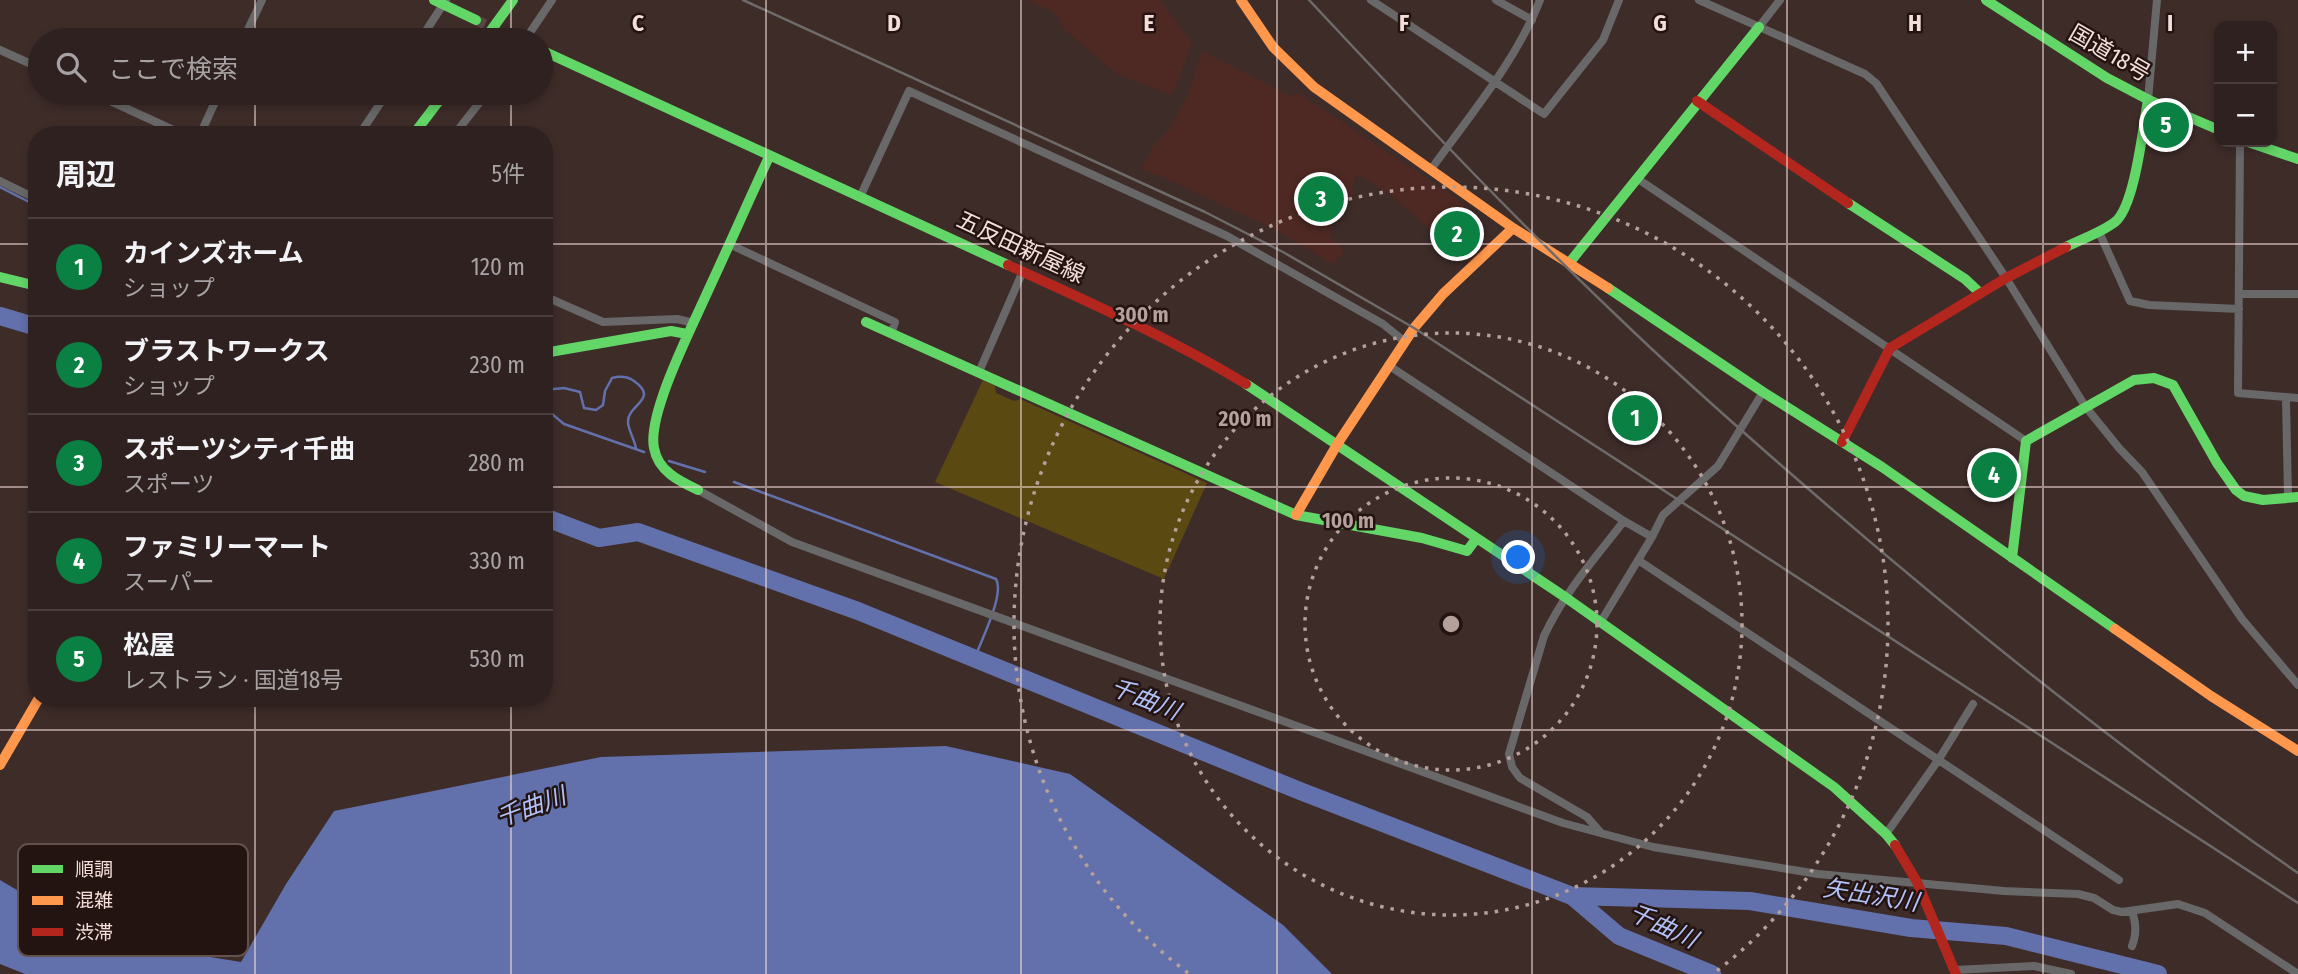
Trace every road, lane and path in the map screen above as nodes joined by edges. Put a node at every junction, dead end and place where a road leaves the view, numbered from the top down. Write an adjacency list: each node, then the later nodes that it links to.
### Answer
1 (262, 0): 17 (street)
2 (513, 0): 19 (main road)
3 (552, 0): 20 (street)
4 (1241, 0): 42 (main road)
5 (1371, 0): 24 (street)
6 (1496, 0): 15 (street)
7 (1540, 0): 15 (street)
8 (1619, 0): 24 (street)
9 (1699, 0): 16 (street)
10 (1780, 0): 16 (street)
11 (1986, 0): 25 (main road, 国道18号)
12 (2157, 0): 25 (street)
13 (441, 1): 14 (main road); 18 (street)
14 (476, 20)
15 (1532, 20): 24 (street)
16 (1759, 27): 26 (main road); 53 (street)
17 (249, 28)
18 (426, 28)
19 (493, 28)
20 (533, 28)
21 (0, 50): 23 (street)
22 (553, 56): 40 (main road, 五反田新屋線)
23 (28, 63)
24 (1494, 81): 42 (street)
25 (2148, 100): 37 (main road, 国道18号); 48 (main road)
26 (1698, 102): 43 (main road); 55 (main road)
27 (119, 105): 32 (street)
28 (214, 105): 33 (street)
29 (379, 105): 34 (street)
30 (436, 105): 35 (main road)
31 (478, 105): 36 (street)
32 (164, 126)
33 (204, 126)
34 (365, 126)
35 (420, 126)
36 (461, 126)
37 (2214, 128)
38 (2240, 147): 56 (street)
39 (2263, 147): 41 (main road)
40 (769, 157): 46 (main road, 五反田新屋線); 49 (main road)
41 (2298, 159)
42 (1432, 168): 47 (main road)
43 (1638, 179): 50 (main road); 65 (street)
44 (0, 181): 45 (street)
45 (28, 195)
46 (860, 197): 51 (main road, 五反田新屋線); 64 (street)
47 (1514, 228): 50 (main road); 64 (main road)
48 (2099, 232): 53 (main road); 59 (street)
49 (729, 244): 61 (main road); 63 (street)
50 (1570, 262): 69 (main road)
51 (1023, 271): 68 (street); 75 (main road, 五反田新屋線)
52 (0, 277): 54 (main road)
53 (2006, 278): 55 (main road); 72 (street)
54 (28, 284)
55 (1980, 293): 65 (main road)
56 (2239, 294): 57 (street); 59 (street)
57 (2298, 294)
58 (553, 300): 61 (street)
59 (2239, 309): 70 (street)
60 (866, 322): 63 (main road)
61 (695, 323): 62 (main road)
62 (687, 334): 66 (main road); 76 (main road)
63 (891, 334): 68 (main road)
64 (1405, 341): 67 (main road)
65 (1890, 348): 73 (street); 74 (main road)
66 (553, 351)
67 (1388, 365): 75 (main road); 79 (street)
68 (979, 372): 78 (main road)
69 (1763, 392): 74 (main road); 80 (street)
70 (2286, 398): 71 (street); 77 (street)
71 (2298, 398)
72 (2085, 406): 73 (main road); 77 (main road); 86 (street)
73 (2026, 441): 82 (main road)
74 (1842, 442): 82 (main road)
75 (1338, 443): 78 (main road); 81 (main road, 五反田新屋線)
76 (698, 490): 92 (street)
77 (2293, 496)
78 (1296, 515): 81 (main road)
79 (1624, 521): 80 (street); 84 (street)
80 (1652, 537): 83 (street)
81 (1476, 539): 84 (main road, 五反田新屋線)
82 (2012, 558): 89 (main road)
83 (1638, 560): 85 (street); 90 (street)
84 (1565, 597): 85 (main road, 五反田新屋線); 92 (street)
85 (1600, 623): 93 (main road, 五反田新屋線)
86 (2298, 685)
87 (1973, 704): 90 (street)
88 (34, 707): 91 (main road)
89 (2298, 751)
90 (1939, 759): 93 (street); 94 (street)
91 (0, 765)
92 (1601, 834): 95 (street)
93 (1886, 834): 95 (main road, 五反田新屋線)
94 (2119, 880)
95 (1918, 886): 96 (street); 98 (main road, 五反田新屋線)
96 (2132, 911): 97 (street); 100 (street)
97 (2132, 946)
98 (1954, 969): 99 (street)
99 (2071, 974)
100 (2298, 974)

